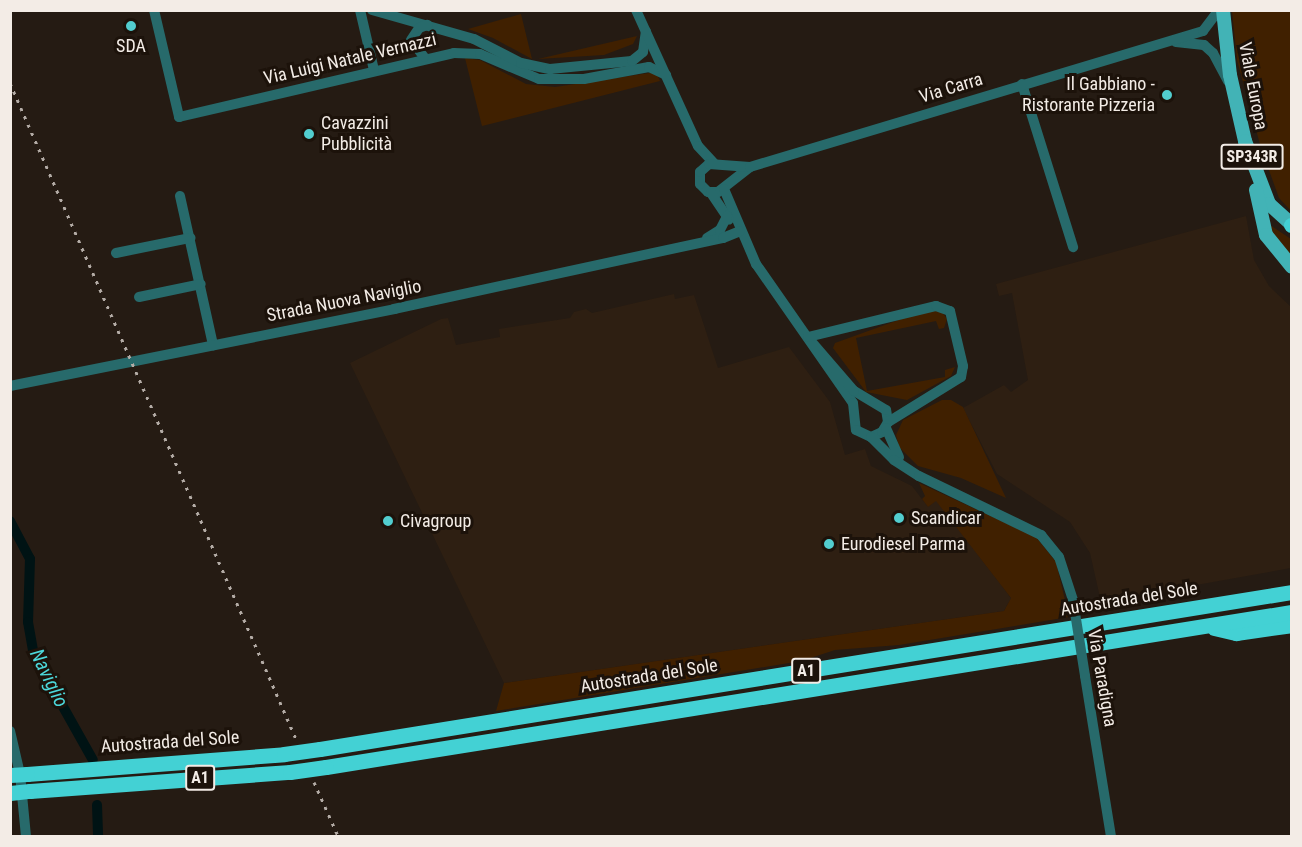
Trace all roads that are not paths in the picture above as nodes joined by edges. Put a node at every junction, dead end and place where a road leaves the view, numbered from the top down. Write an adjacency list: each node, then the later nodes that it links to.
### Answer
1 (154, 10): 10 (street, Via Luigi Natale Vernazzi)
2 (360, 10): 10 (street)
3 (372, 10): 6 (street)
4 (636, 10): 7 (street)
5 (1221, 10): 8 (street, Via Carra); 13 (main road, Viale Europa / SP343R)
6 (427, 26): 7 (street); 9 (street)
7 (646, 31): 11 (street)
8 (1161, 42): 12 (street, Via Carra); 13 (street, Via Carra)
9 (424, 57): 10 (street, Via Luigi Natale Vernazzi); 11 (street, Via Luigi Natale Vernazzi)
10 (374, 70)
11 (666, 75): 15 (street)
12 (1022, 84): 17 (street, Via Carra); 27 (street)
13 (1236, 105): 14 (main road, Viale Europa / SP343R)
14 (1245, 141): 23 (main road, Viale Europa / SP343R); 29 (main road, SP343R)
15 (698, 147): 16 (street); 18 (street)
16 (718, 165): 17 (street, Via Carra); 18 (street); 19 (street)
17 (750, 166): 19 (street, Via Carra)
18 (702, 169): 20 (street)
19 (726, 187): 20 (street); 24 (street)
20 (711, 193): 22 (street)
21 (180, 196): 25 (street)
22 (727, 216): 24 (street); 26 (street, Strada Nuova Naviglio)
23 (1291, 225)
24 (739, 232): 26 (street, Strada Nuova Naviglio); 32 (street, Via Paradigna)
25 (190, 238): 28 (street); 30 (street)
26 (685, 247): 33 (street, Strada Nuova Naviglio)
27 (1073, 247)
28 (116, 253)
29 (1292, 267)
30 (201, 284): 31 (street); 33 (street)
31 (140, 297)
32 (809, 338): 35 (street, Via Paradigna); 36 (street, Via Paradigna); 37 (street)
33 (213, 345): 34 (street, Strada Nuova Naviglio)
34 (10, 386)
35 (871, 401): 36 (street); 37 (street, Via Paradigna)
36 (853, 414): 38 (street, Via Paradigna)
37 (887, 425): 38 (street); 39 (street, Via Paradigna)
38 (871, 436): 39 (street, Via Paradigna)
39 (910, 471): 48 (street, Via Paradigna, bridge)
40 (1292, 592): 45 (highway, Autostrada del Sole / A1, bridge)
41 (1292, 612): 43 (highway, Autostrada del Sole / A1)
42 (1292, 625): 43 (highway)
43 (1206, 627): 46 (highway, Autostrada del Sole / A1, bridge)
44 (10, 731): 47 (street)
45 (10, 775)
46 (10, 793)
47 (26, 837)
48 (1111, 837)

